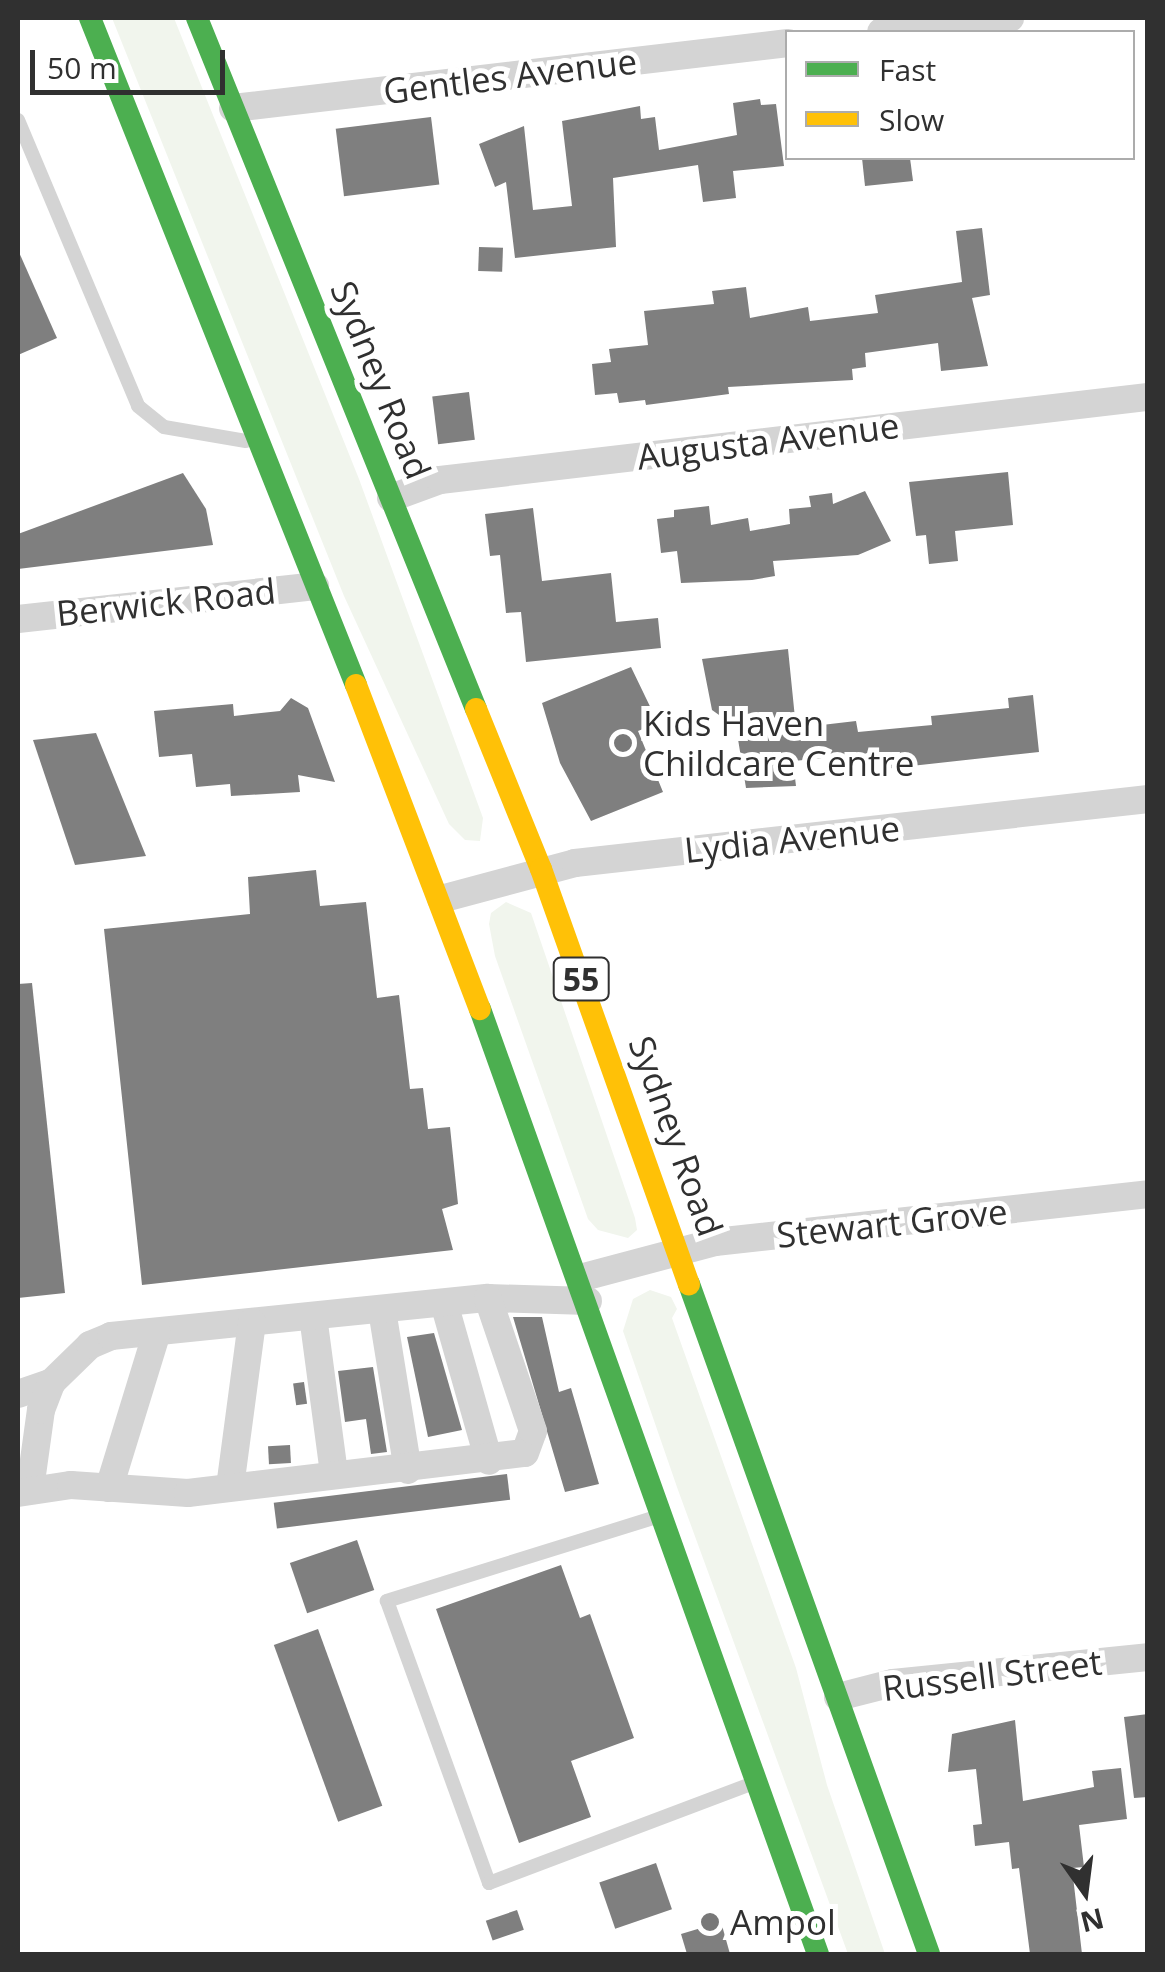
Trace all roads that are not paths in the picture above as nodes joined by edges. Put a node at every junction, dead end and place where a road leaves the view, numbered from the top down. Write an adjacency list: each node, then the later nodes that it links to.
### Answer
1 (90, 18): 9 (highway)
2 (197, 18): 6 (highway, Sydney Road / 55)
3 (1010, 18): 4 (street)
4 (899, 30)
5 (785, 44): 6 (street, Gentles Avenue)
6 (233, 108): 10 (highway, Sydney Road / 55)
7 (18, 120): 9 (lane)
8 (1148, 398): 10 (street, Augusta Avenue)
9 (256, 443): 11 (highway)
10 (391, 498): 14 (highway, Sydney Road / 55)
11 (314, 586): 12 (street, Berwick Road); 15 (highway)
12 (18, 619)
13 (1148, 798): 14 (street, Lydia Avenue)
14 (540, 869): 15 (street, Lydia Avenue); 17 (highway, Sydney Road / 55)
15 (441, 900): 18 (highway)
16 (1148, 1194): 17 (street, Stewart Grove)
17 (680, 1248): 18 (street, Stewart Grove); 35 (highway, Sydney Road / 55)
18 (584, 1289): 19 (street, Stewart Grove); 33 (highway)
19 (488, 1298): 20 (street, Stewart Grove); 27 (street)
20 (444, 1302): 21 (street, Stewart Grove); 27 (street)
21 (382, 1310): 22 (street, Stewart Grove); 28 (street)
22 (313, 1316): 23 (street, Stewart Grove); 29 (street)
23 (252, 1322): 24 (street, Stewart Grove); 30 (street)
24 (157, 1332): 25 (street, Stewart Grove); 31 (street)
25 (52, 1382): 26 (street); 32 (street)
26 (18, 1394)
27 (488, 1461): 28 (street)
28 (408, 1470): 29 (street)
29 (334, 1473): 30 (street)
30 (230, 1487): 31 (street)
31 (109, 1488): 32 (street)
32 (24, 1491)
33 (663, 1515): 36 (highway); 36 (lane)
34 (1148, 1657): 35 (street, Russell Street)
35 (838, 1697): 38 (highway, Sydney Road / 55)
36 (757, 1782): 37 (highway)
37 (818, 1954)
38 (929, 1954)

